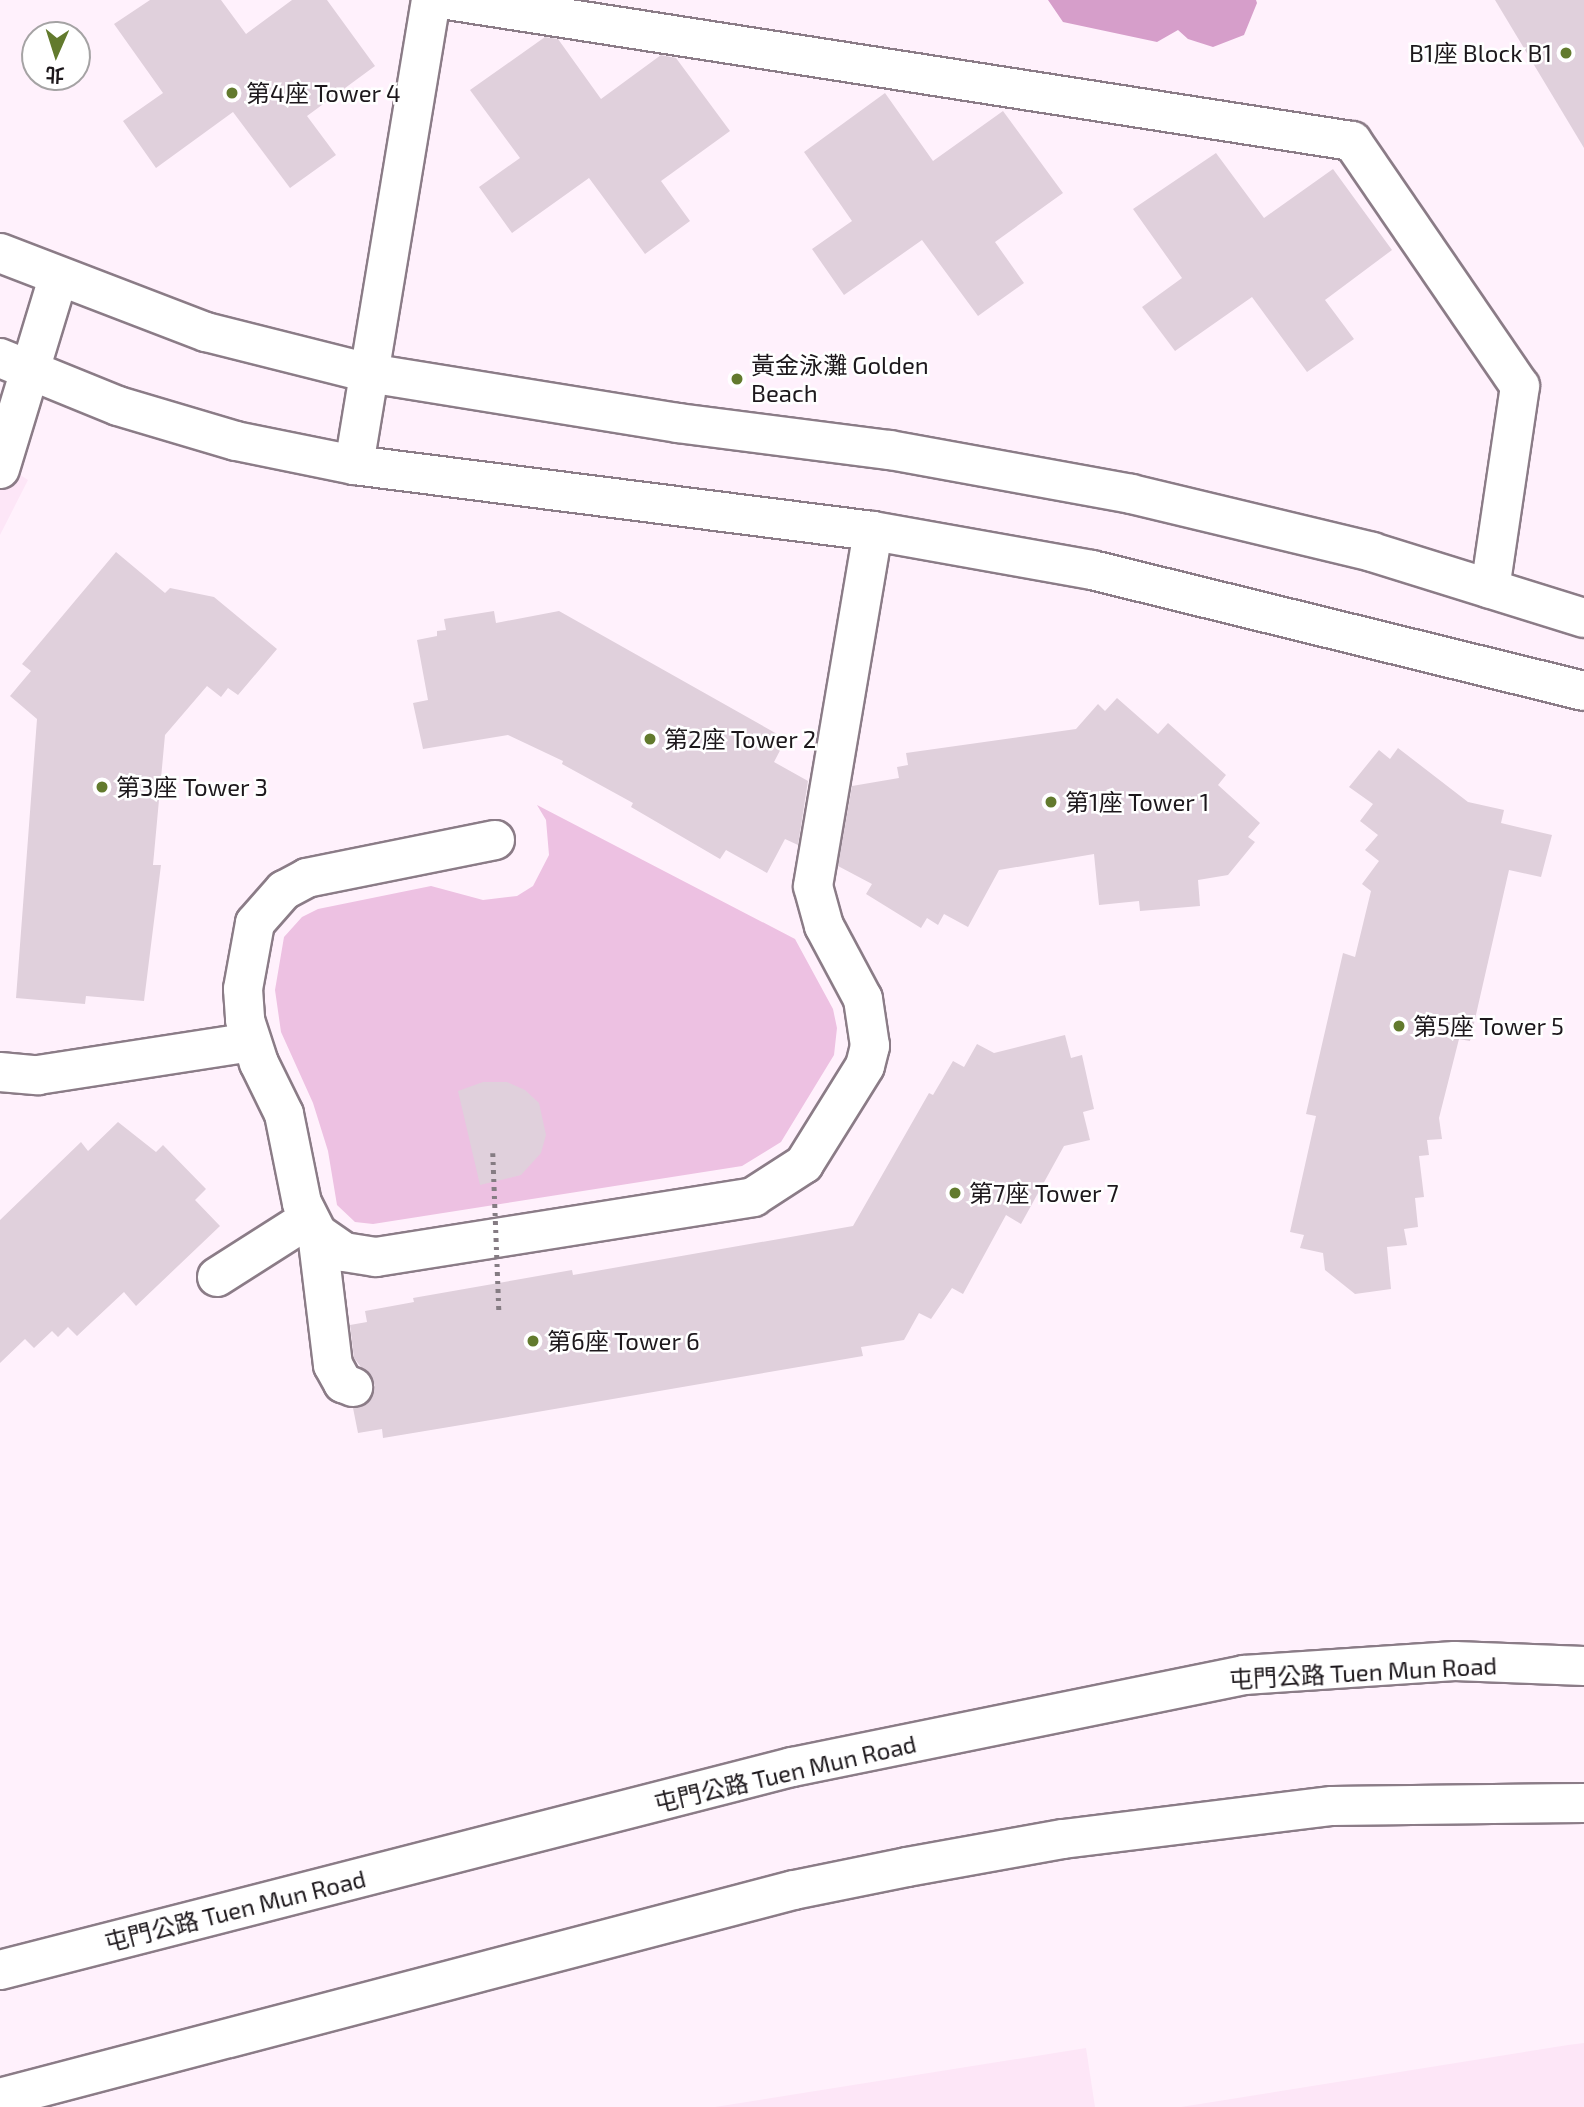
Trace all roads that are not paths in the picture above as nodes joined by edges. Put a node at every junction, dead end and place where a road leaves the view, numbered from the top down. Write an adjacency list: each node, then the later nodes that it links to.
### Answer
1 (431, 0): 6 (main road)
2 (448, 0): 10 (main road)
3 (0, 253): 4 (main road)
4 (58, 278): 5 (main road); 6 (main road)
5 (13, 364): 7 (main road); 8 (main road)
6 (369, 373): 7 (main road); 10 (main road)
7 (354, 465): 9 (main road)
8 (0, 469)
9 (873, 531): 12 (main road); 16 (main road)
10 (1490, 589): 11 (main road)
11 (1584, 618)
12 (1584, 691)
13 (495, 840): 14 (main road)
14 (251, 1042): 15 (main road); 16 (main road)
15 (0, 1072)
16 (313, 1226): 17 (main road); 18 (main road)
17 (217, 1277)
18 (353, 1387)
19 (1584, 1666): 21 (main road, 屯門公路 Tuen Mun Road)
20 (1584, 1803): 22 (main road)
21 (0, 1970)
22 (0, 2098)

